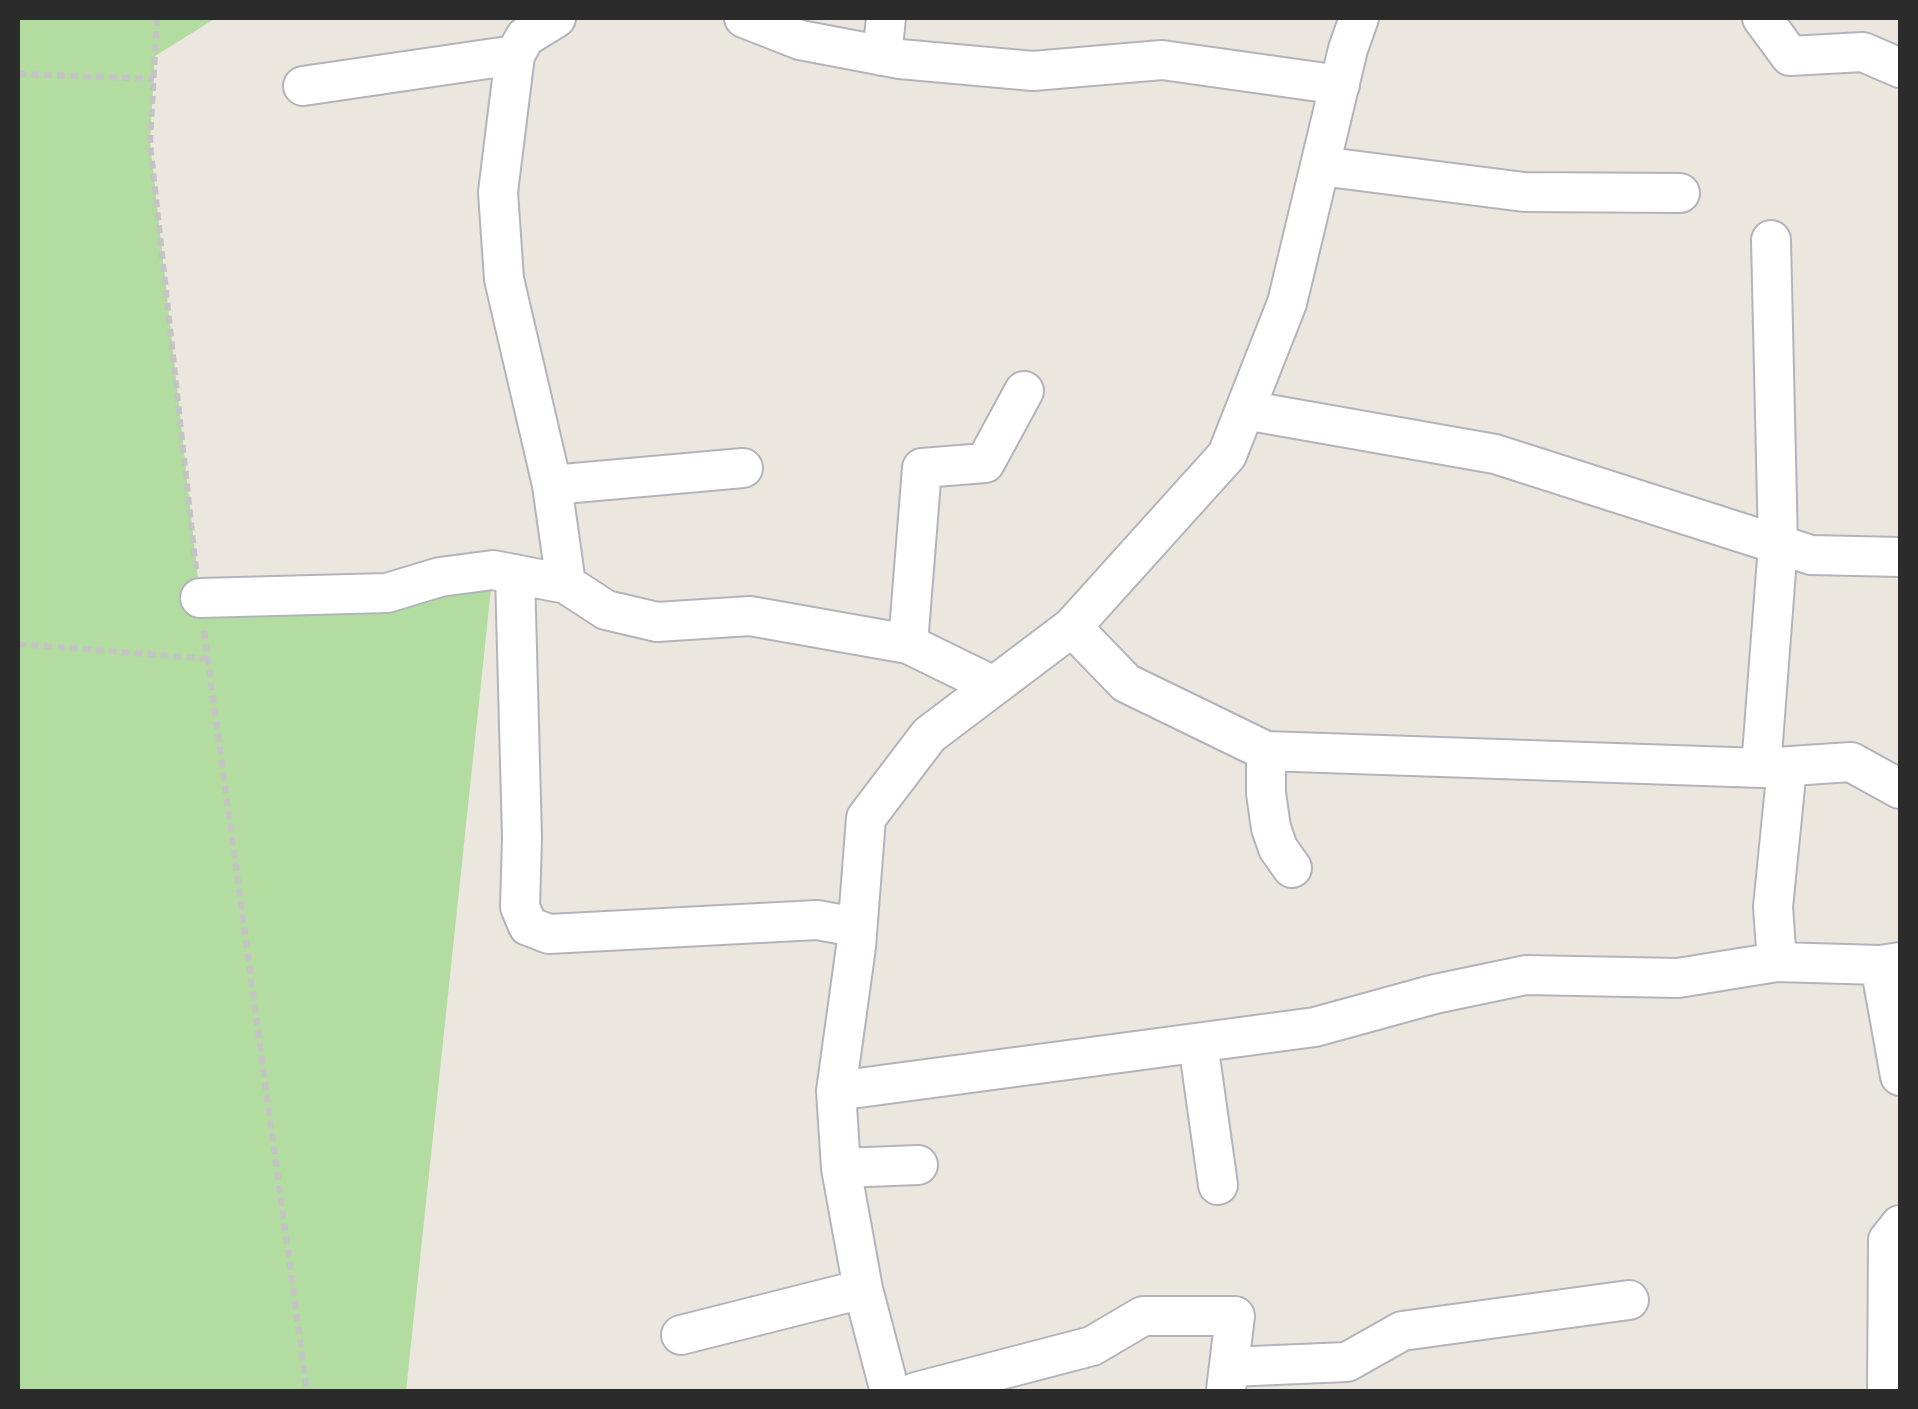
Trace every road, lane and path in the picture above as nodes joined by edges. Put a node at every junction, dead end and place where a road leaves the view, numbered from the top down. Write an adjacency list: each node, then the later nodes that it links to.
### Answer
1 (157, 18): 11 (path)
2 (556, 18): 7 (street)
3 (744, 18): 8 (street)
4 (886, 18): 8 (street)
5 (1359, 18): 12 (street)
6 (1762, 18): 9 (street)
7 (515, 55): 13 (street); 20 (street)
8 (882, 56): 12 (street)
9 (1900, 68)
10 (18, 74): 11 (path)
11 (154, 78): 25 (path)
12 (1340, 85): 14 (street)
13 (303, 86)
14 (1320, 166): 15 (street); 18 (street)
15 (1680, 193)
16 (1772, 240): 21 (street)
17 (1024, 391): 28 (street)
18 (1245, 410): 21 (street); 26 (street)
19 (743, 468): 20 (street)
20 (552, 485): 24 (street)
21 (1778, 545): 22 (street); 32 (street)
22 (1900, 557)
23 (515, 574): 24 (street); 25 (street); 35 (street)
24 (566, 584): 28 (street)
25 (200, 598): 29 (path)
26 (1072, 627): 30 (street); 31 (street)
27 (18, 644): 29 (path)
28 (908, 644): 30 (street)
29 (208, 659): 50 (path)
30 (994, 686): 35 (street)
31 (1266, 751): 32 (street); 34 (street)
32 (1774, 768): 33 (street); 36 (street)
33 (1900, 789)
34 (1292, 868)
35 (856, 927): 40 (street)
36 (1777, 962): 37 (street); 38 (street)
37 (1890, 963): 39 (street)
38 (1198, 1043): 40 (street); 43 (street)
39 (1900, 1076)
40 (836, 1092): 42 (street)
41 (918, 1165): 42 (street)
42 (841, 1168): 45 (street)
43 (1218, 1185)
44 (1900, 1224): 53 (street)
45 (863, 1289): 47 (street); 51 (street)
46 (1629, 1300): 48 (street)
47 (681, 1335)
48 (1350, 1376): 49 (street)
49 (1227, 1379): 52 (street)
50 (308, 1392)
51 (890, 1392)
52 (916, 1392)
53 (1888, 1392)

